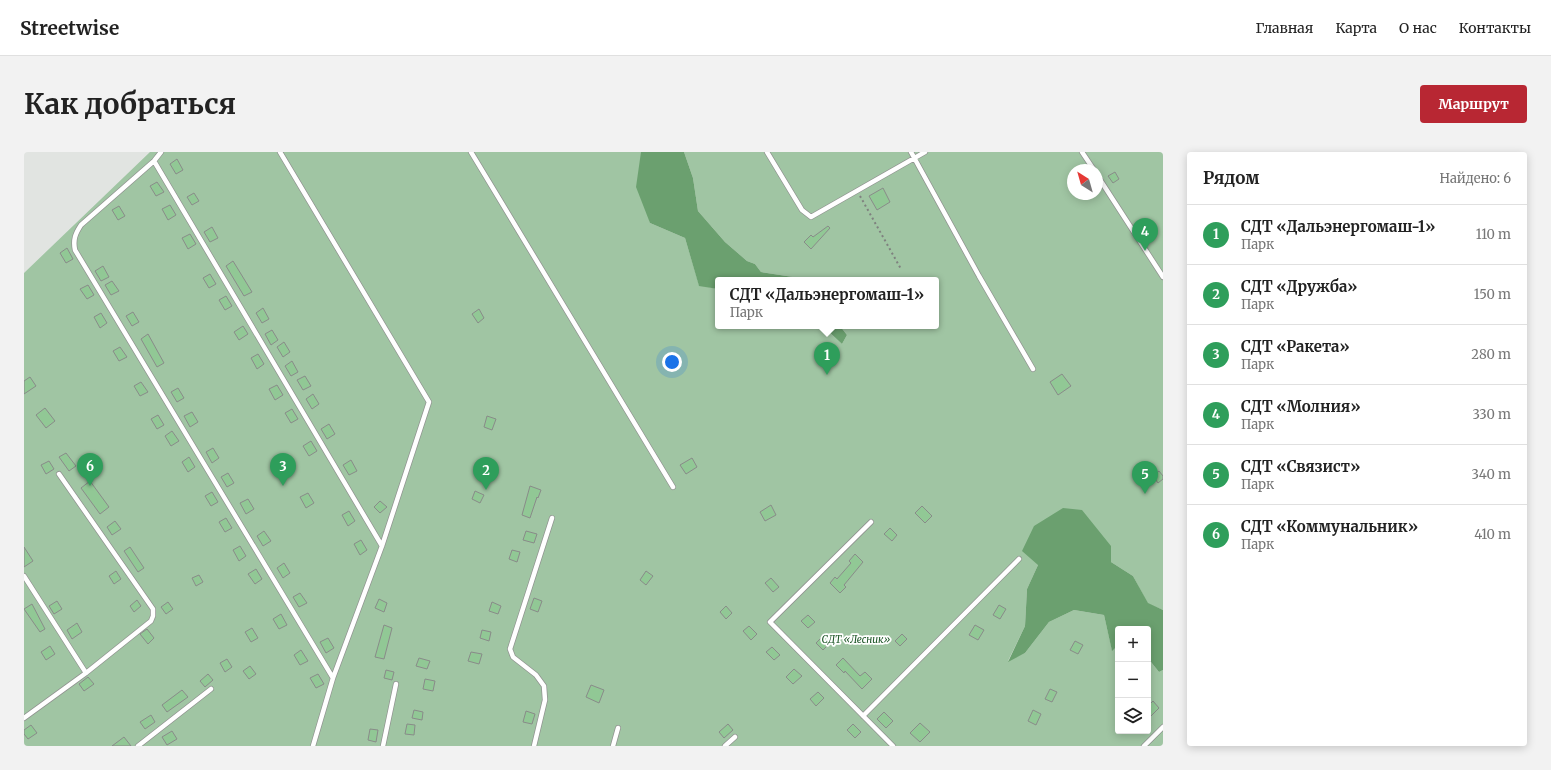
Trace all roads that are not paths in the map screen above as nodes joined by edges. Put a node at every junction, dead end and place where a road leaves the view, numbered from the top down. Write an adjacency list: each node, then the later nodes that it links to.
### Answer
1 (161, 152): 9 (lane)
2 (280, 152): 18 (lane)
3 (471, 152): 15 (lane)
4 (767, 152): 8 (lane)
5 (911, 152): 8 (lane)
6 (925, 152): 8 (lane)
7 (1082, 152): 10 (lane)
8 (914, 158): 13 (lane)
9 (154, 161): 18 (lane); 22 (lane)
10 (1090, 164)
11 (1103, 184): 12 (lane)
12 (1163, 277)
13 (1033, 369)
14 (59, 474): 21 (lane)
15 (673, 487)
16 (552, 518): 33 (lane)
17 (871, 522): 25 (lane)
18 (382, 546): 22 (lane)
19 (1019, 559): 25 (lane)
20 (24, 576): 21 (lane)
21 (86, 673): 26 (lane)
22 (333, 678): 31 (lane)
23 (396, 684): 32 (lane)
24 (211, 689): 30 (lane)
25 (863, 716): 36 (lane)
26 (24, 718)
27 (1163, 727): 37 (lane)
28 (618, 728): 34 (lane)
29 (735, 737): 35 (lane)
30 (138, 746)
31 (313, 746)
32 (383, 746)
33 (534, 746)
34 (613, 746)
35 (725, 746)
36 (892, 746)
37 (1144, 746)

